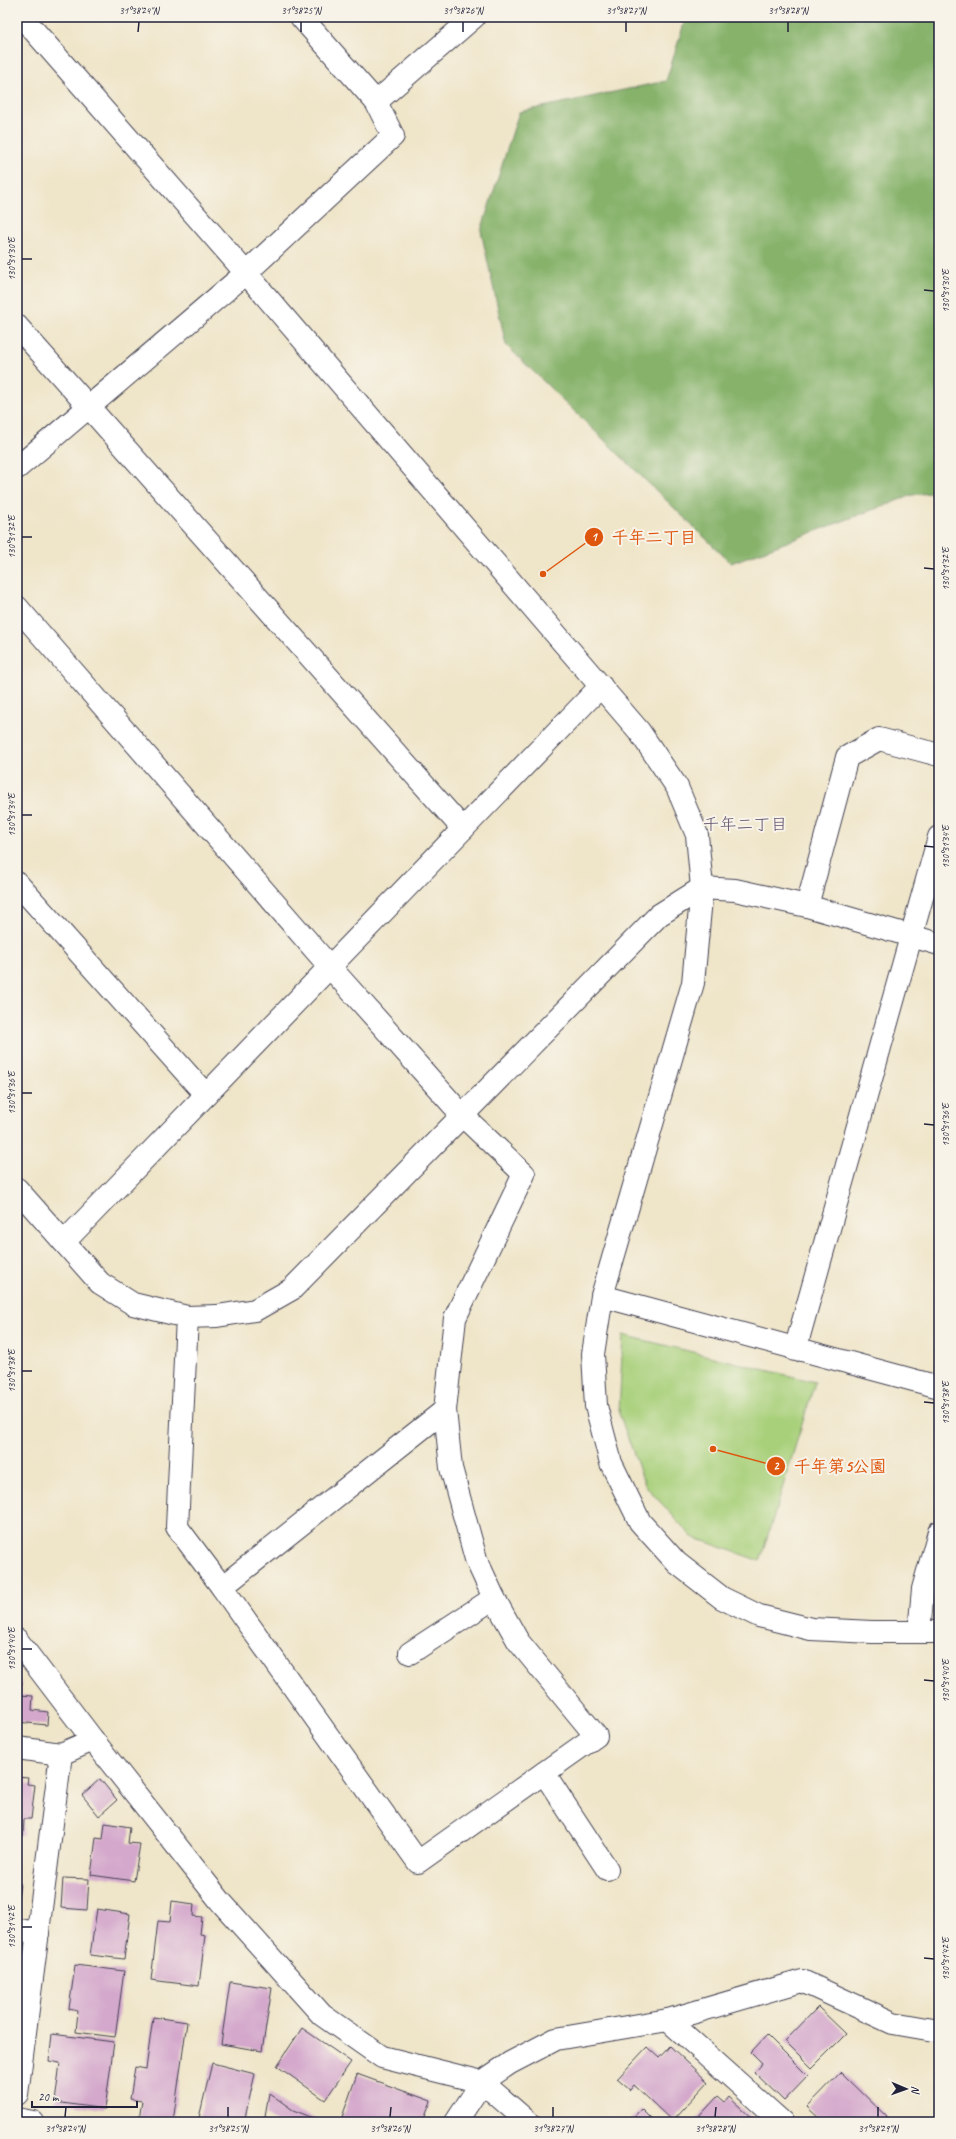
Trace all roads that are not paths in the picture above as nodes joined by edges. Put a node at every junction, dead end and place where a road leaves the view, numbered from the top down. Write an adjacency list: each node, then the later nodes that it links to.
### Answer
1 (22, 17): 5 (street)
2 (301, 17): 4 (street)
3 (474, 17): 4 (street)
4 (376, 102): 5 (street)
5 (246, 273): 7 (street); 10 (street)
6 (17, 326): 7 (street)
7 (87, 407): 8 (street); 12 (street)
8 (17, 468)
9 (17, 607): 19 (street)
10 (601, 686): 12 (street); 15 (street)
11 (939, 755): 16 (street)
12 (463, 829): 19 (street)
13 (939, 837): 17 (street)
14 (17, 883): 20 (street)
15 (702, 888): 16 (street); 21 (street); 24 (street)
16 (807, 906): 17 (street)
17 (912, 936): 18 (street); 26 (street)
18 (939, 944)
19 (330, 967): 20 (street); 21 (street)
20 (206, 1094): 23 (street)
21 (462, 1116): 25 (street); 28 (street)
22 (17, 1189): 23 (street)
23 (64, 1242): 25 (street)
24 (602, 1296): 26 (street); 32 (street)
25 (187, 1317): 30 (street)
26 (795, 1350): 27 (street)
27 (939, 1387)
28 (444, 1410): 30 (street); 31 (street)
29 (939, 1532): 32 (street)
30 (222, 1587): 38 (street)
31 (494, 1598): 34 (street); 38 (street)
32 (929, 1632)
33 (17, 1640): 35 (street)
34 (410, 1653)
35 (93, 1740): 37 (street); 43 (street)
36 (17, 1748): 37 (street)
37 (61, 1754): 40 (street)
38 (544, 1773): 39 (street)
39 (608, 1869)
40 (27, 1931): 44 (street)
41 (668, 2020): 42 (street); 43 (street); 49 (street)
42 (939, 2031)
43 (482, 2082): 47 (street); 48 (street)
44 (17, 2094)
45 (17, 2119): 46 (street)
46 (33, 2122)
47 (456, 2122)
48 (528, 2122)
49 (782, 2122)

